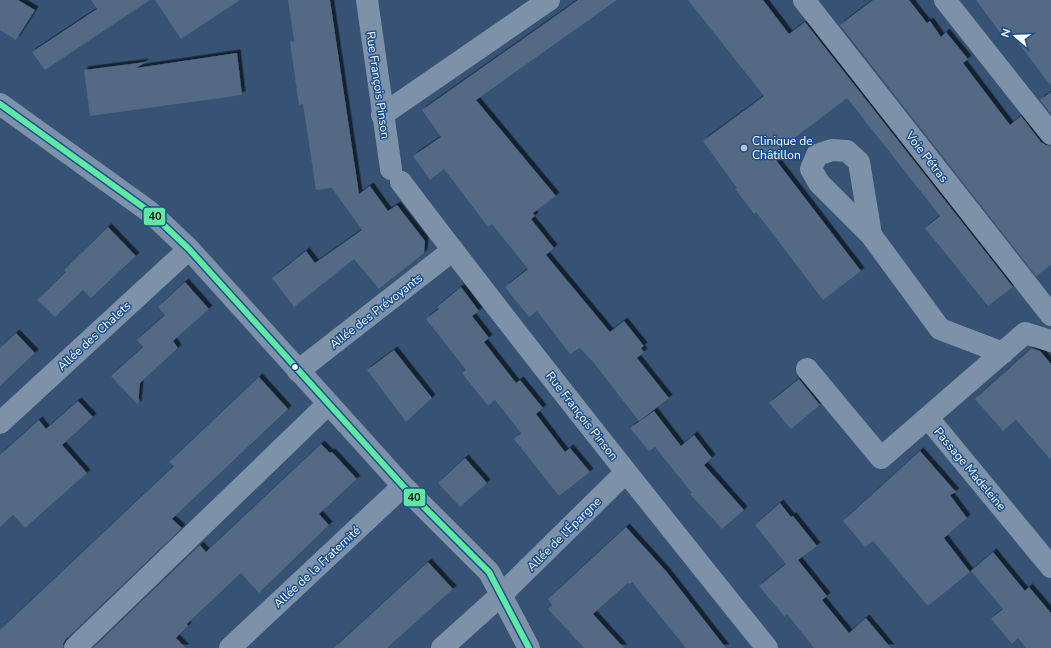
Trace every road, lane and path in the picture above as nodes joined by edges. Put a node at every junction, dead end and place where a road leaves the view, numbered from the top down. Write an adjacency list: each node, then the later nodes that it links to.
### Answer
1 (366, 0): 6 (street, Rue François Pinson)
2 (549, 0): 6 (street)
3 (804, 0): 11 (street, Voie Pétras)
4 (945, 0): 7 (street)
5 (0, 104): 9 (street)
6 (382, 115): 10 (street, Rue François Pinson)
7 (1051, 134)
8 (871, 235): 13 (street)
9 (188, 249): 15 (street); 18 (street, Allée des Chalets)
10 (453, 250): 15 (street, Allée des Prévoyants); 19 (street, Rue François Pinson)
11 (1051, 315)
12 (1051, 341): 13 (street, Passage Madeleine)
13 (1003, 352): 17 (street, Passage Madeleine)
14 (806, 369): 17 (street)
15 (298, 371): 16 (street)
16 (328, 404): 20 (street); 23 (street)
17 (928, 418): 21 (street, Passage Madeleine)
18 (0, 423)
19 (626, 472): 22 (street, Allée de l'Épargne); 27 (street, Rue François Pinson)
20 (403, 486): 22 (street); 24 (street, Allée de la Fraternité)
21 (1051, 567)
22 (501, 595): 25 (street, Allée de l'Épargne); 26 (street)
23 (75, 648)
24 (230, 648)
25 (442, 648)
26 (529, 648)
27 (767, 648)

